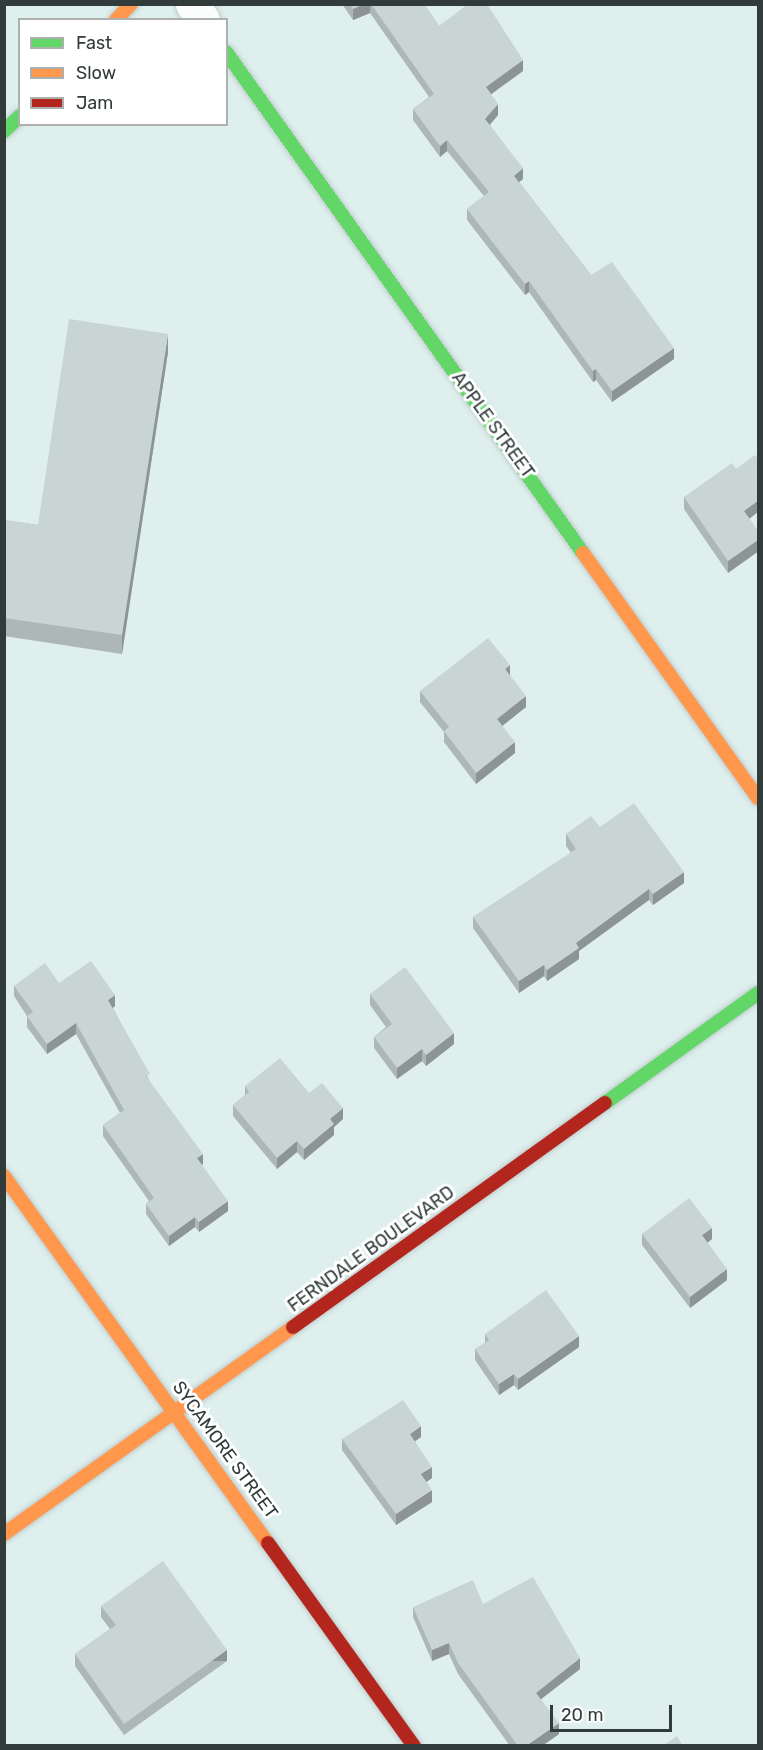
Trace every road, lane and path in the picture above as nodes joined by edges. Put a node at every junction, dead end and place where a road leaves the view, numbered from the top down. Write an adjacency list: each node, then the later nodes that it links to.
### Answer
1 (131, 4): 3 (street)
2 (192, 4): 4 (street)
3 (118, 18)
4 (202, 18)
5 (228, 55): 8 (street, APPLE STREET)
6 (18, 118): 7 (street)
7 (4, 131)
8 (759, 798)
9 (759, 993): 11 (street, FERNDALE BOULEVARD)
10 (4, 1176): 11 (street, SYCAMORE STREET)
11 (175, 1411): 12 (street, FERNDALE BOULEVARD); 13 (street, SYCAMORE STREET)
12 (4, 1534)
13 (414, 1746)

